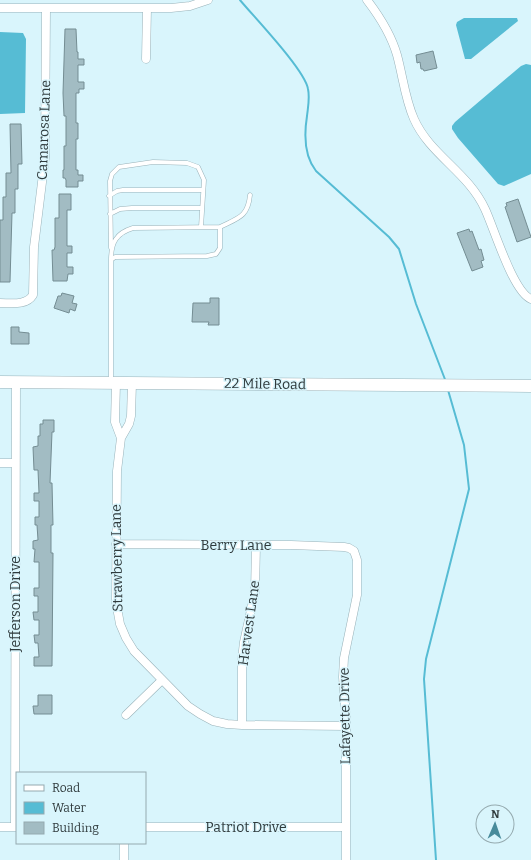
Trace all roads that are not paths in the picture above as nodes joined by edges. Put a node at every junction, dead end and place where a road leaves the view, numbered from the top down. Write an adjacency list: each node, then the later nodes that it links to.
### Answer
1 (208, 0): 5 (street)
2 (366, 0): 16 (street)
3 (0, 8): 4 (street)
4 (46, 8): 5 (street); 17 (street, Camarosa Lane)
5 (146, 8): 6 (street)
6 (146, 59)
7 (203, 190): 9 (lane); 9 (lane); 10 (lane)
8 (250, 195): 13 (lane)
9 (109, 196): 11 (lane)
10 (202, 208): 11 (lane); 12 (lane)
11 (110, 214): 14 (lane)
12 (201, 227): 13 (lane); 14 (lane)
13 (220, 227): 15 (lane)
14 (111, 248): 15 (lane)
15 (111, 260): 20 (lane)
16 (529, 298)
17 (0, 303)
18 (0, 382): 19 (street, 22 Mile Road)
19 (16, 382): 20 (street, 22 Mile Road); 25 (street, Jefferson Drive)
20 (113, 383): 21 (street, 22 Mile Road); 23 (street, Strawberry Lane)
21 (132, 383): 22 (street, 22 Mile Road); 23 (street, Strawberry Lane)
22 (531, 386)
23 (121, 438): 26 (street, Strawberry Lane)
24 (0, 463): 25 (street)
25 (15, 463): 34 (street, Jefferson Drive)
26 (116, 544): 27 (street, Berry Lane); 29 (street, Strawberry Lane)
27 (256, 545): 28 (street, Berry Lane); 31 (street, Harvest Lane)
28 (354, 550): 32 (street, Lafayette Drive)
29 (162, 680): 30 (street); 31 (street, Strawberry Lane)
30 (126, 715)
31 (242, 725): 32 (street, Strawberry Lane)
32 (346, 726): 36 (street, Lafayette Drive)
33 (0, 827): 34 (street)
34 (16, 827)
35 (146, 827): 36 (street, Patriot Drive)
36 (346, 828): 39 (street, Lafayette Drive)
37 (124, 844): 38 (street)
38 (124, 860)
39 (346, 860)

